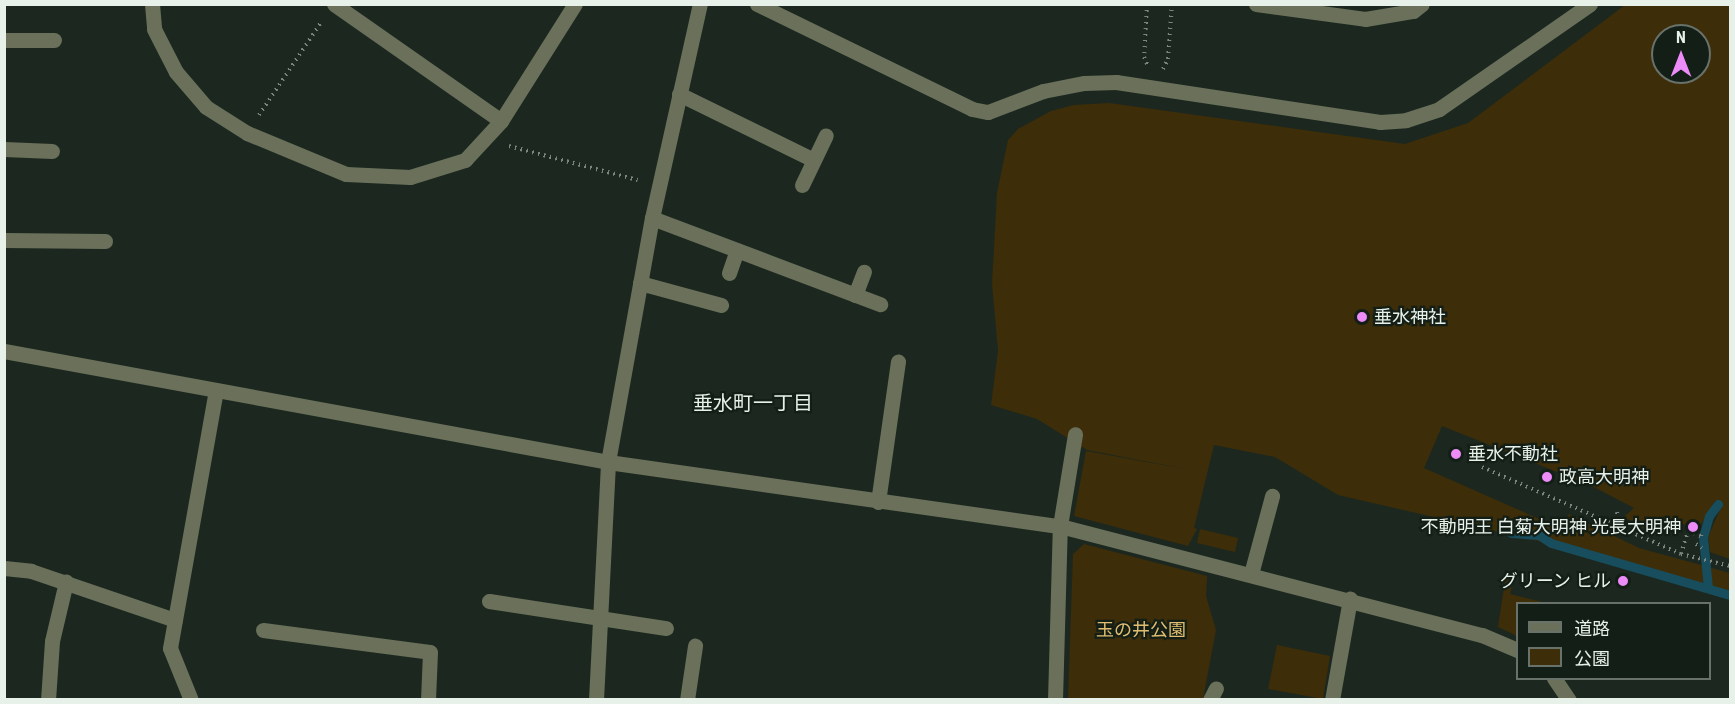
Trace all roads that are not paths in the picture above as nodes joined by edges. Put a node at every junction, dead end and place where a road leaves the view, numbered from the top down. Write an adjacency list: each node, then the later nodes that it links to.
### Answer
1 (152, 4): 12 (street)
2 (575, 4): 12 (street)
3 (700, 4): 11 (street)
4 (757, 4): 7 (street)
5 (1256, 4): 6 (street)
6 (1422, 4)
7 (1590, 4)
8 (330, 9): 12 (street)
9 (4, 40): 10 (street)
10 (54, 40)
11 (679, 94): 16 (street); 18 (street)
12 (501, 122)
13 (826, 135): 16 (street)
14 (4, 149): 15 (street)
15 (52, 151)
16 (814, 160): 17 (street)
17 (802, 184)
18 (652, 218): 21 (street); 24 (street)
19 (4, 240): 20 (street)
20 (105, 241)
21 (737, 250): 23 (street); 25 (street)
22 (864, 272): 25 (street)
23 (729, 273)
24 (640, 283): 27 (street); 32 (street)
25 (855, 295): 26 (street)
26 (880, 304)
27 (721, 305)
28 (4, 351): 30 (street)
29 (898, 361): 34 (street)
30 (216, 390): 32 (street); 42 (street)
31 (1075, 434): 35 (street)
32 (608, 462): 34 (street); 41 (street)
33 (1272, 496): 37 (street)
34 (878, 502): 35 (street)
35 (1060, 526): 37 (street); 53 (street)
36 (4, 568): 38 (street)
37 (1251, 574): 39 (street)
38 (66, 582): 42 (street); 48 (street)
39 (1350, 599): 46 (street); 54 (street)
40 (489, 601): 41 (street)
41 (600, 615): 43 (street); 51 (street)
42 (175, 620): 49 (street)
43 (666, 628)
44 (264, 630): 50 (street)
45 (694, 646): 52 (street)
46 (1516, 649)
47 (1555, 680): 55 (street)
48 (48, 699)
49 (191, 699)
50 (428, 699)
51 (596, 699)
52 (687, 699)
53 (1055, 699)
54 (1332, 699)
55 (1569, 699)

